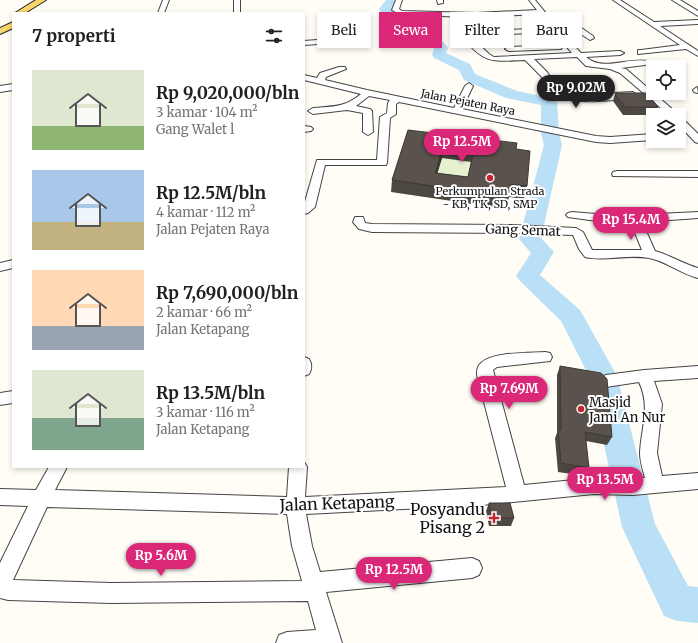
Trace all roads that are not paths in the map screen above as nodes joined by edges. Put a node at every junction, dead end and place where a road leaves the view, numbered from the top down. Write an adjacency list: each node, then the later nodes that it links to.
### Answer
1 (42, 0): 11 (main road)
2 (166, 0): 13 (street)
3 (237, 0): 14 (street)
4 (399, 0): 16 (street)
5 (532, 0): 15 (street)
6 (616, 0): 21 (street)
7 (675, 0): 10 (street)
8 (52, 3): 12 (main road)
9 (698, 6): 10 (street)
10 (685, 7): 17 (street)
11 (21, 12)
12 (37, 12)
13 (161, 12)
14 (237, 12)
15 (541, 12)
16 (522, 13)
17 (698, 14)
18 (12, 16): 19 (main road)
19 (0, 22)
20 (698, 22): 21 (street)
21 (651, 24): 28 (street)
22 (12, 25): 23 (main road)
23 (0, 30)
24 (582, 31): 25 (street)
25 (590, 38)
26 (317, 40): 27 (street)
27 (305, 43)
28 (687, 47): 33 (street); 35 (street)
29 (478, 48): 37 (street)
30 (529, 48): 32 (street)
31 (571, 48): 36 (street)
32 (509, 49)
33 (641, 52)
34 (620, 53): 36 (street)
35 (698, 54)
36 (579, 56): 37 (street); 39 (street)
37 (528, 58): 48 (street)
38 (645, 63): 39 (street)
39 (611, 67): 46 (street)
40 (342, 69): 42 (street)
41 (305, 77): 42 (street, Jalan Pejaten Raya)
42 (320, 81): 47 (street, Jalan Pejaten Raya)
43 (469, 86): 54 (street)
44 (12, 87): 45 (street)
45 (0, 89)
46 (646, 91)
47 (367, 93): 49 (street, Jalan Pejaten Raya); 51 (street)
48 (646, 94)
49 (396, 100): 54 (street, Jalan Pejaten Raya); 62 (street)
50 (656, 100): 52 (street)
51 (347, 107): 53 (street); 56 (street)
52 (666, 108)
53 (313, 111)
54 (456, 112): 59 (street, Jalan Pejaten Raya)
55 (686, 127): 58 (street)
56 (368, 132)
57 (686, 135): 58 (street)
58 (696, 136)
59 (646, 137)
60 (617, 174): 61 (street)
61 (698, 174)
62 (305, 210)
63 (572, 215): 66 (street)
64 (698, 215): 66 (street)
65 (359, 219): 67 (street, Gang Semat)
66 (635, 219): 67 (street)
67 (650, 254): 70 (street, Gang Semat)
68 (12, 264): 69 (street)
69 (0, 267)
70 (698, 274)
71 (545, 357): 81 (street)
72 (698, 372): 73 (street)
73 (644, 376): 74 (street); 80 (street)
74 (606, 381)
75 (12, 397): 76 (street)
76 (0, 399)
77 (57, 468): 83 (street)
78 (298, 468): 84 (street)
79 (698, 481): 80 (street, Jalan Ketapang)
80 (655, 485): 81 (street, Jalan Ketapang)
81 (517, 494): 84 (street, Jalan Ketapang)
82 (0, 497): 83 (street, Jalan Ketapang)
83 (42, 497): 84 (street, Jalan Ketapang); 86 (street)
84 (295, 506): 87 (street)
85 (472, 568): 87 (street)
86 (0, 585)
87 (314, 587): 88 (street); 89 (street)
88 (0, 589)
89 (330, 641): 90 (street)
90 (287, 643)

